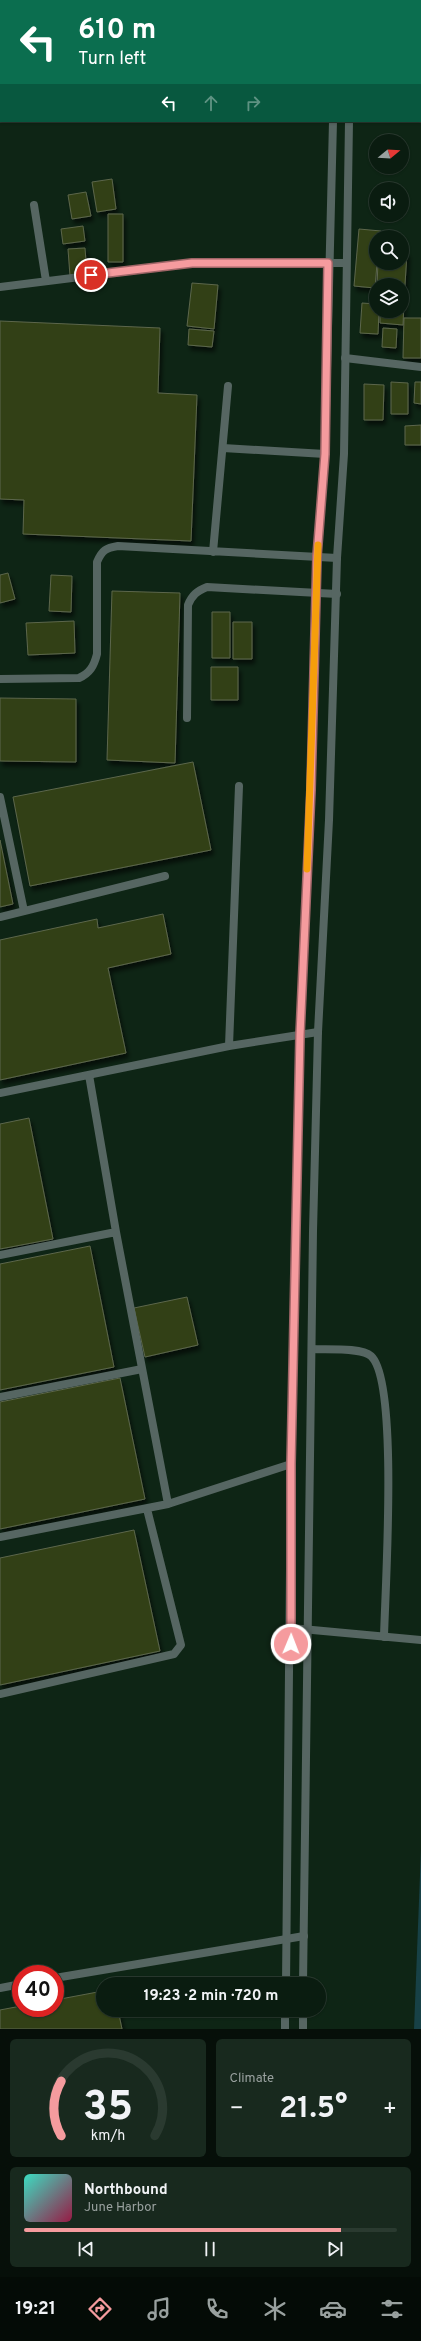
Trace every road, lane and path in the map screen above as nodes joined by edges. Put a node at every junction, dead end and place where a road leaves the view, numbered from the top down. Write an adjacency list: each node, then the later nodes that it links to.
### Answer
1 (333, 122): 4 (street)
2 (349, 122): 5 (street)
3 (34, 205): 6 (street)
4 (328, 263): 5 (street); 6 (street); 12 (street)
5 (345, 263): 8 (street)
6 (46, 281): 7 (street)
7 (0, 287)
8 (345, 358): 9 (street); 15 (street)
9 (421, 367)
10 (228, 386): 11 (street)
11 (223, 448): 12 (street); 13 (street)
12 (325, 454): 14 (street)
13 (213, 552): 14 (street); 18 (street)
14 (317, 556): 15 (street); 16 (street)
15 (337, 558): 17 (street)
16 (317, 593): 17 (street); 19 (street); 26 (street)
17 (337, 594): 25 (street)
18 (0, 679)
19 (187, 718)
20 (240, 786): 27 (street)
21 (0, 797): 23 (street)
22 (165, 876): 23 (street)
23 (24, 911): 24 (street)
24 (0, 917)
25 (318, 1032): 26 (street); 32 (street)
26 (300, 1035): 27 (street); 35 (street)
27 (229, 1046): 28 (street)
28 (89, 1075): 29 (street); 30 (street)
29 (0, 1093)
30 (116, 1232): 31 (street); 33 (street)
31 (0, 1255)
32 (312, 1349): 40 (street); 41 (street)
33 (142, 1369): 34 (street); 36 (street)
34 (0, 1397)
35 (291, 1464): 36 (street); 39 (street)
36 (168, 1504): 37 (street)
37 (147, 1509): 38 (street); 43 (street)
38 (0, 1537)
39 (291, 1628): 40 (street); 45 (street)
40 (309, 1630): 41 (street); 44 (street)
41 (384, 1637): 42 (street)
42 (421, 1640)
43 (0, 1694)
44 (304, 1936): 45 (street); 48 (street)
45 (286, 1938): 46 (street); 47 (street)
46 (64, 1976)
47 (286, 1977)
48 (303, 1977)
49 (12, 1986): 50 (street)
50 (0, 1988)
51 (285, 2017): 53 (street)
52 (303, 2017): 54 (street)
53 (285, 2029)
54 (303, 2029)

